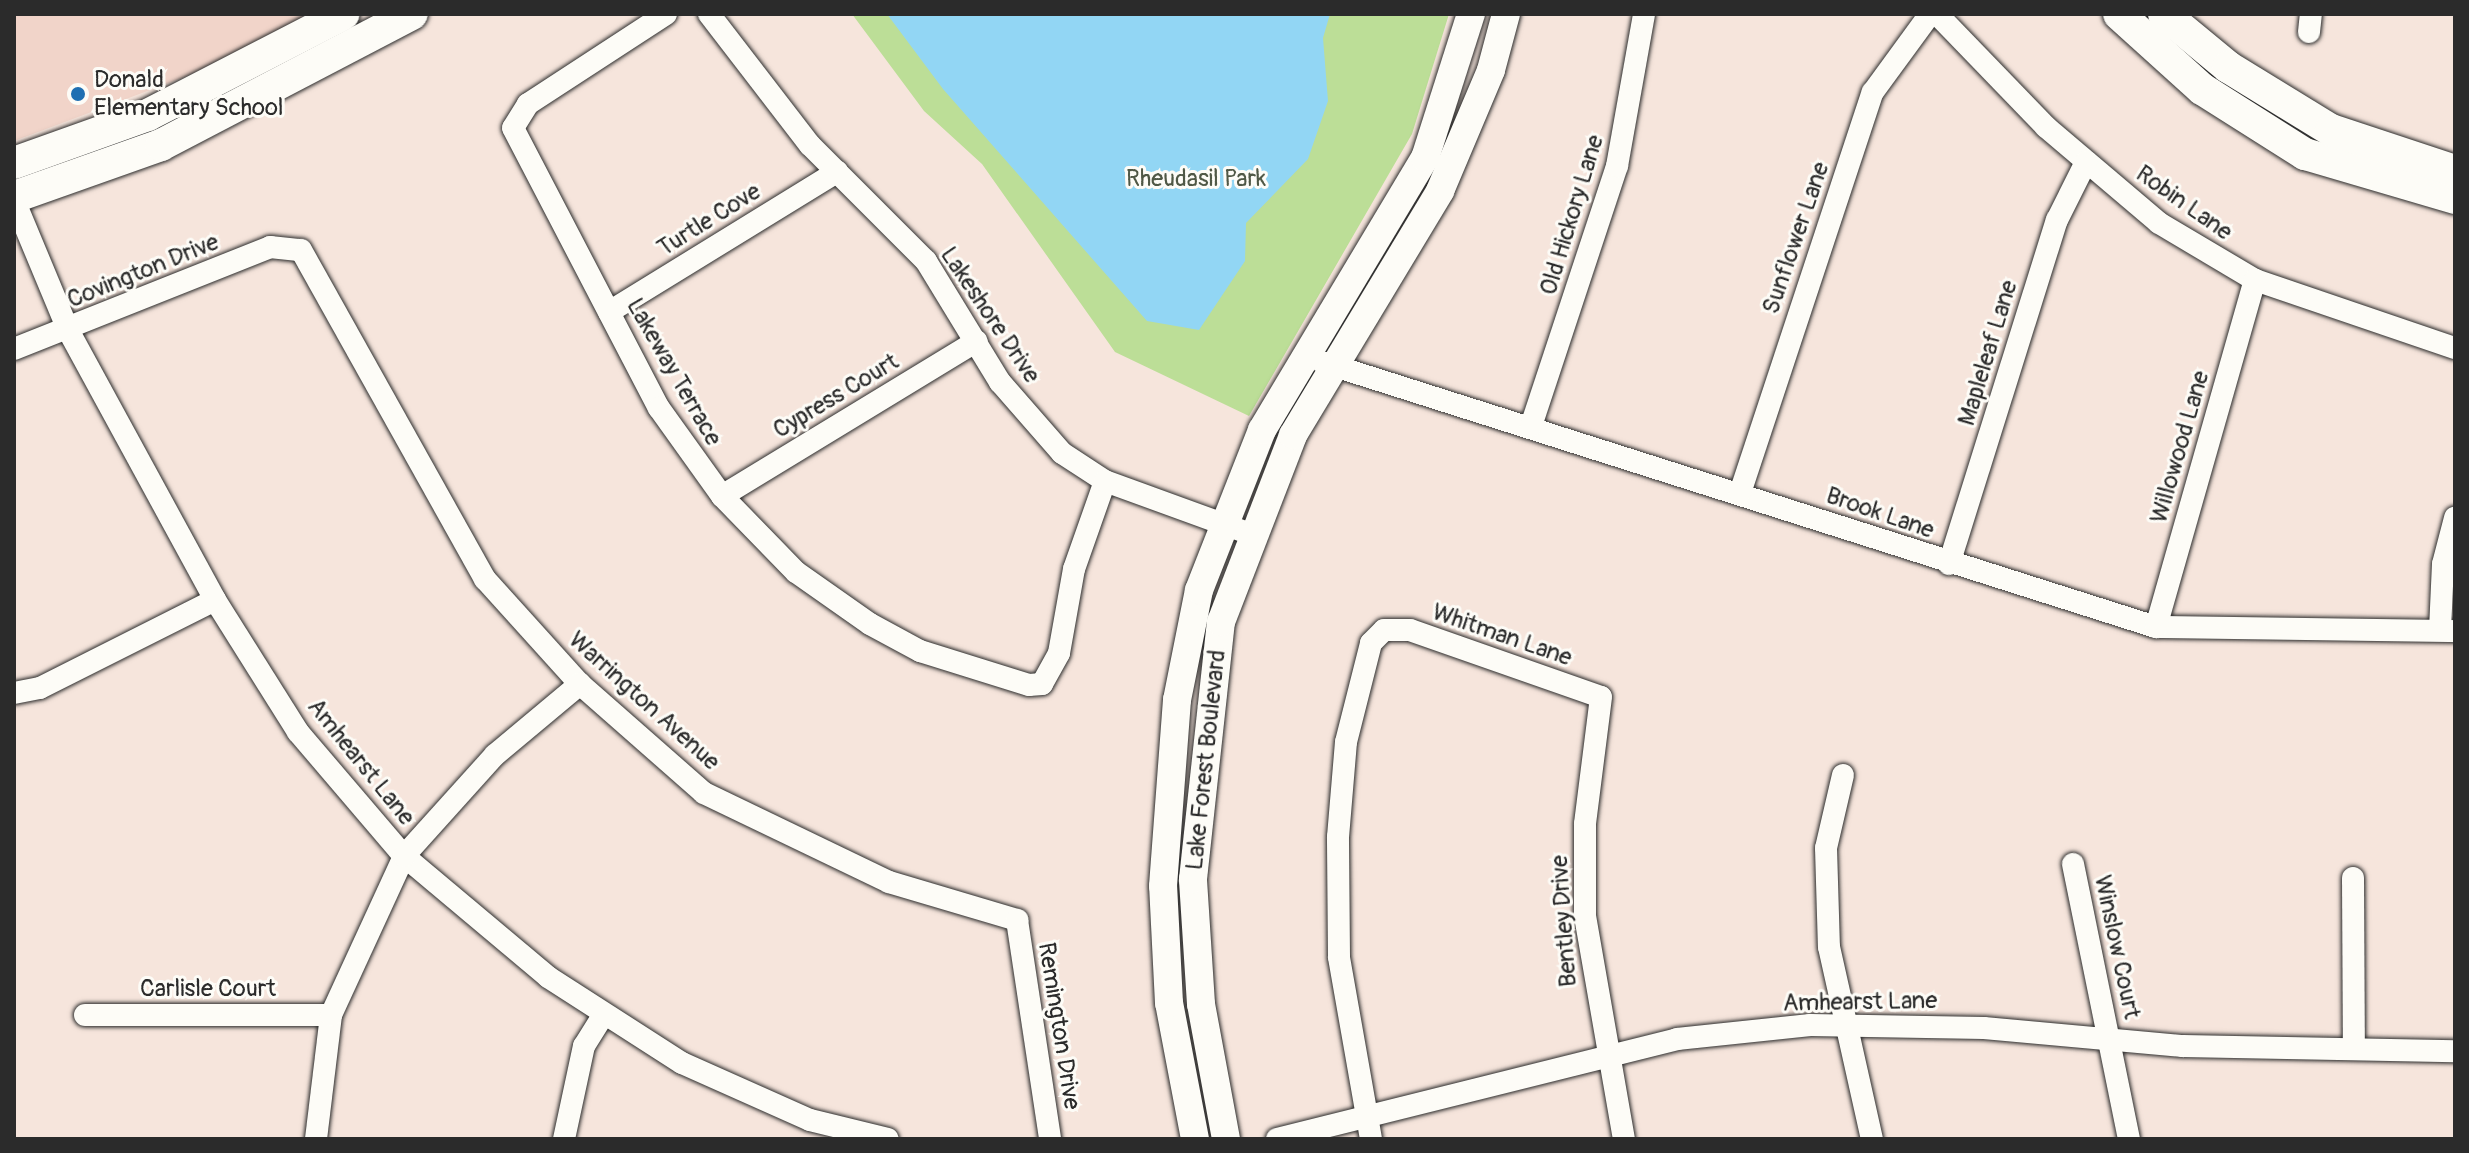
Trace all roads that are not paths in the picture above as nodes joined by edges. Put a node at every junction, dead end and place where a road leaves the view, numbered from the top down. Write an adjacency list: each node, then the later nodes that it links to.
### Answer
1 (344, 14): 14 (main road)
2 (412, 14): 12 (main road)
3 (666, 14): 21 (street, Lakeway Terrace)
4 (709, 14): 16 (street, Lakeshore Drive)
5 (1471, 14): 26 (street, Lake Forest Boulevard)
6 (1506, 14): 27 (street, Lake Forest Boulevard)
7 (1644, 14): 28 (street, Old Hickory Lane)
8 (1930, 14): 30 (street, Sunflower Lane)
9 (1937, 14): 13 (street, Robin Lane)
10 (2119, 14): 17 (main road)
11 (2164, 14): 15 (main road)
12 (379, 22): 18 (main road)
13 (2086, 162): 20 (street, Robin Lane); 35 (street, Mapleleaf Lane)
14 (14, 163)
15 (2455, 171)
16 (837, 172): 21 (street, Turtle Cove); 23 (street, Lakeshore Drive)
17 (2455, 198)
18 (14, 199): 22 (street, Amhearst Lane)
19 (292, 245): 22 (street, Covington Drive); 39 (street, Warrington Avenue)
20 (2255, 280): 24 (street, Robin Lane); 37 (street, Willowood Lane)
21 (609, 312): 31 (street, Lakeway Terrace)
22 (68, 330): 25 (street, Covington Drive); 36 (street, Amhearst Lane)
23 (977, 341): 29 (street, Lakeshore Drive); 31 (street, Cypress Court)
24 (2455, 348)
25 (14, 349)
26 (1303, 353): 27 (street, Brook Lane); 33 (street, Lake Forest Boulevard)
27 (1330, 366): 28 (street, Brook Lane); 34 (street, Lake Forest Boulevard)
28 (1531, 426): 30 (street, Brook Lane)
29 (1105, 481): 31 (street, Lakeway Terrace); 33 (street, Lakeshore Drive)
30 (1740, 493): 35 (street, Brook Lane)
31 (722, 496)
32 (2455, 518): 38 (street)
33 (1222, 525): 34 (street, Lakeshore Drive); 61 (street, Lake Forest Boulevard)
34 (1251, 534): 62 (street, Lake Forest Boulevard)
35 (1949, 564): 37 (street, Brook Lane)
36 (215, 600): 40 (street); 43 (street, Amhearst Lane)
37 (2156, 627): 38 (street, Brook Lane)
38 (2448, 631)
39 (580, 684): 43 (street); 46 (street, Warrington Avenue)
40 (14, 693)
41 (1601, 697): 54 (street, Bentley Drive); 55 (street, Whitman Lane)
42 (1843, 775): 50 (street)
43 (404, 856): 48 (street); 49 (street, Amhearst Lane)
44 (2073, 864): 51 (street, Winslow Court)
45 (2353, 878): 52 (street)
46 (1017, 920): 60 (street, Remington Drive)
47 (85, 1015): 48 (street, Carlisle Court)
48 (331, 1015): 57 (street)
49 (603, 1015): 56 (street, Amhearst Lane); 58 (street)
50 (1846, 1024): 51 (street, Amhearst Lane); 54 (street, Amhearst Lane); 65 (street)
51 (2110, 1041): 52 (street, Amhearst Lane); 66 (street, Winslow Court)
52 (2354, 1047): 53 (street, Amhearst Lane)
53 (2455, 1051)
54 (1606, 1054): 55 (street, Amhearst Lane); 64 (street, Bentley Drive)
55 (1369, 1129): 63 (street, Amhearst Lane)
56 (810, 1130): 59 (street, Amhearst Lane)
57 (316, 1139)
58 (564, 1139)
59 (888, 1139)
60 (1050, 1139)
61 (1195, 1139)
62 (1226, 1139)
63 (1277, 1139)
64 (1624, 1139)
65 (1872, 1139)
66 (2129, 1139)

